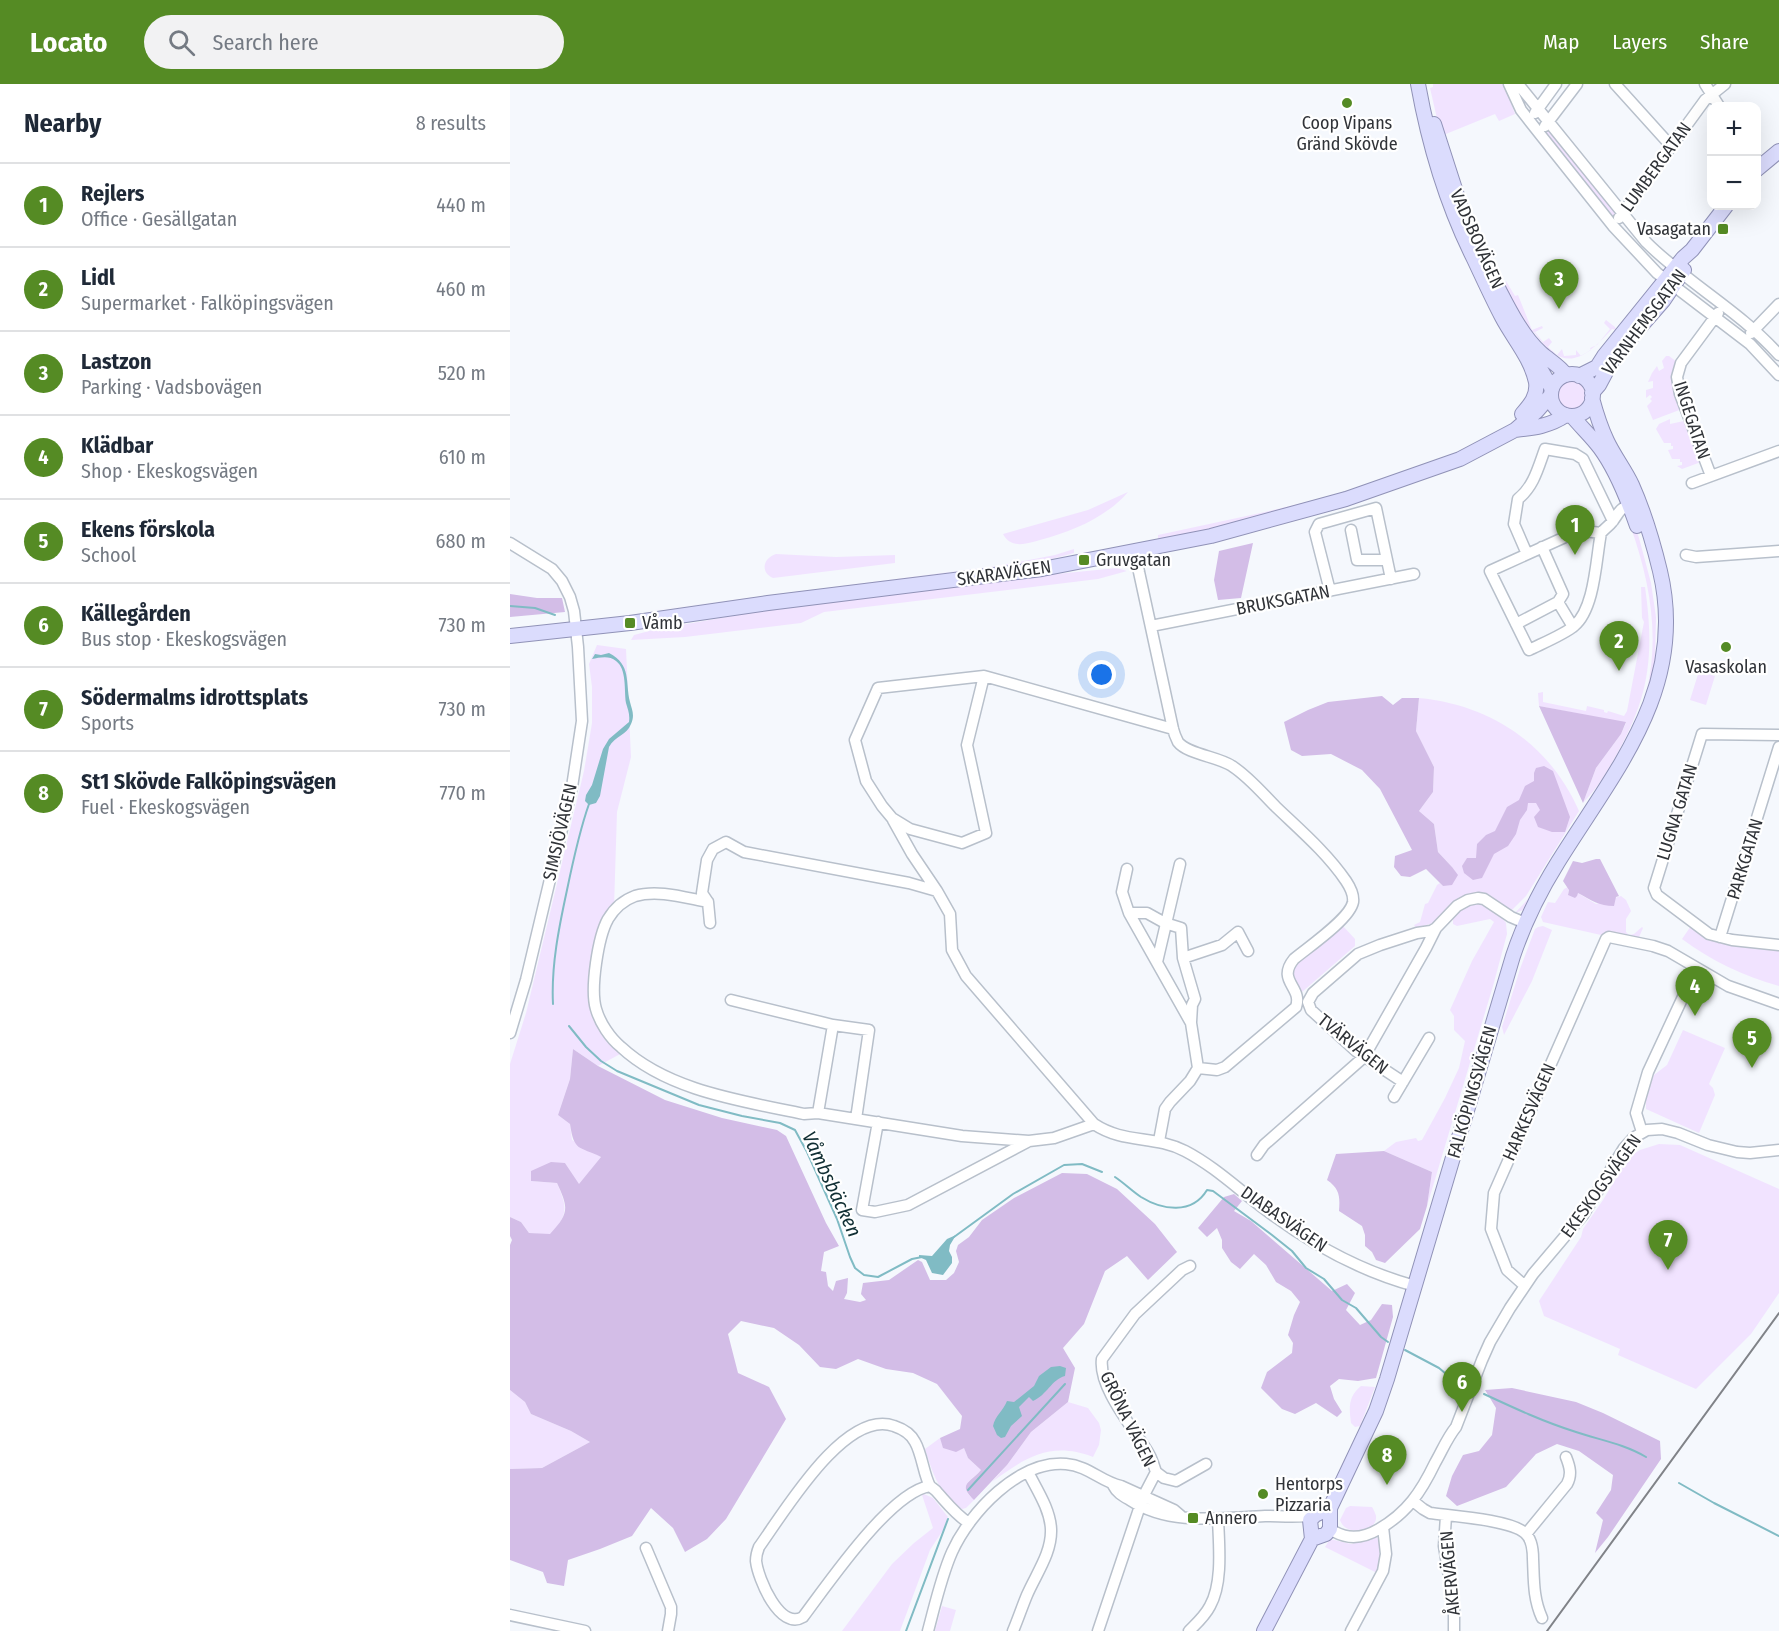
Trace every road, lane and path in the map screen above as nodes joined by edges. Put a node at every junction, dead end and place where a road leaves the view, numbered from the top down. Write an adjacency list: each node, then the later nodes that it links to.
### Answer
1 (1418, 84): 28 (main road, VADSBOVÄGEN)
2 (1425, 84): 30 (main road, VADSBOVÄGEN)
3 (1509, 84): 12 (street)
4 (1518, 84): 11 (street)
5 (1556, 84): 11 (street)
6 (1577, 84): 13 (street)
7 (1615, 84): 15 (street)
8 (1725, 84): 9 (street, LUMBERGATAN)
9 (1708, 89): 10 (street); 15 (street, LUMBERGATAN)
10 (1716, 102)
11 (1538, 109): 12 (street); 13 (street)
12 (1529, 121): 14 (street)
13 (1548, 122): 14 (street); 19 (street)
14 (1539, 133): 20 (street)
15 (1671, 146): 19 (street, LUMBERGATAN)
16 (1778, 153): 17 (main road)
17 (1761, 166)
18 (1723, 210): 21 (main road, VARNHEMSGATAN)
19 (1622, 214): 20 (street, LUMBERGATAN); 21 (street)
20 (1613, 226): 22 (street)
21 (1678, 271): 22 (main road, VARNHEMSGATAN); 24 (street)
22 (1669, 283): 25 (street); 30 (main road, VARNHEMSGATAN); 33 (main road, VARNHEMSGATAN)
23 (1779, 304): 26 (street)
24 (1723, 306): 25 (street, INGEGATAN); 26 (street)
25 (1715, 317): 27 (street); 37 (street, INGEGATAN)
26 (1754, 330): 27 (street); 29 (street)
27 (1745, 340): 31 (street)
28 (1525, 355): 32 (main road, VADSBOVÄGEN); 35 (main road, VADSBOVÄGEN)
29 (1779, 355)
30 (1573, 375): 32 (main road); 33 (main road)
31 (1779, 375)
32 (1551, 392): 34 (main road); 35 (main road, SKARAVÄGEN)
33 (1590, 400): 34 (main road); 39 (main road, FALKÖPINGSVÄGEN)
34 (1565, 414): 35 (main road, SKARAVÄGEN); 39 (main road, FALKÖPINGSVÄGEN)
35 (1522, 429): 45 (main road, SKARAVÄGEN)
36 (1779, 451): 37 (street)
37 (1711, 476): 38 (street)
38 (1692, 483)
39 (1634, 510): 40 (street); 71 (main road, FALKÖPINGSVÄGEN)
40 (1613, 521): 42 (street); 47 (street)
41 (1351, 530): 49 (street)
42 (1600, 533): 44 (street); 56 (street)
43 (510, 543): 57 (street, SIMSJÖVÄGEN)
44 (1542, 547): 47 (street); 53 (street)
45 (1136, 550): 55 (street); 57 (main road, SKARAVÄGEN)
46 (1779, 551): 48 (street)
47 (1527, 554): 54 (street)
48 (1686, 555)
49 (1387, 560): 51 (street); 52 (street)
50 (1414, 574): 51 (street, BRUKSGATAN)
51 (1391, 579): 52 (street, BRUKSGATAN)
52 (1330, 591): 55 (street, BRUKSGATAN)
53 (1558, 602): 54 (street); 56 (street)
54 (1516, 624): 56 (street)
55 (1151, 626): 60 (street)
56 (1573, 627)
57 (575, 628): 58 (main road, SKARAVÄGEN); 84 (street, SIMSJÖVÄGEN)
58 (510, 636)
59 (984, 676): 60 (street); 63 (street); 63 (street)
60 (1173, 729): 80 (street)
61 (1779, 735): 73 (street, LUGNA GATAN)
62 (1779, 747): 73 (street, PARKGATAN)
63 (892, 818): 66 (street)
64 (1180, 864): 70 (street)
65 (1127, 869): 68 (street)
66 (938, 891): 67 (street); 93 (street)
67 (708, 903): 69 (street); 90 (street)
68 (1129, 913): 70 (street); 77 (street)
69 (710, 923)
70 (1166, 923): 76 (street); 77 (street)
71 (1525, 923): 72 (street); 100 (main road, FALKÖPINGSVÄGEN)
72 (1436, 928): 80 (street); 86 (street)
73 (1720, 937): 74 (street)
74 (1779, 945)
75 (1248, 951): 76 (street)
76 (1183, 958): 82 (street)
77 (1156, 962): 82 (street)
78 (1696, 969): 81 (street); 94 (street, EKESKOGSVÄGEN); 101 (street, HARKESVÄGEN)
79 (731, 1000): 83 (street)
80 (1303, 1002): 86 (street, TVÄRVÄGEN); 87 (street)
81 (1779, 1004)
82 (1191, 1023): 87 (street)
83 (833, 1025): 90 (street); 91 (street)
84 (510, 1033)
85 (1429, 1038): 88 (street, TVÄRVÄGEN)
86 (1365, 1057): 88 (street, TVÄRVÄGEN); 98 (street)
87 (1198, 1068): 96 (street)
88 (1403, 1082): 89 (street, TVÄRVÄGEN)
89 (1394, 1097)
90 (818, 1113): 91 (street)
91 (856, 1119): 92 (street)
92 (878, 1122): 95 (street); 95 (street)
93 (1094, 1124): 95 (street); 96 (street, DIABASVÄGEN)
94 (1642, 1132): 97 (street); 101 (street, EKESKOGSVÄGEN)
95 (1029, 1141)
96 (1159, 1141): 100 (street, DIABASVÄGEN)
97 (1779, 1150)
98 (1257, 1155)
99 (1190, 1266): 105 (street, GRÖNA VÄGEN)
100 (1415, 1286): 112 (main road, FALKÖPINGSVÄGEN)
101 (1525, 1286): 107 (street, EKESKOGSVÄGEN)
102 (1566, 1457): 114 (street)
103 (1206, 1464): 105 (street)
104 (1028, 1472): 108 (street, GRÖNA VÄGEN); 111 (street, GRÖNA VÄGEN); 121 (street)
105 (1156, 1472): 108 (street, GRÖNA VÄGEN)
106 (930, 1486): 106 (street); 111 (street)
107 (1413, 1501): 109 (street); 113 (street, EKESKOGSVÄGEN)
108 (1141, 1502): 110 (street, GRÖNA VÄGEN); 122 (street)
109 (1446, 1515): 114 (street); 126 (street, ÅKERVÄGEN)
110 (1218, 1519): 112 (street, GRÖNA VÄGEN); 123 (street)
111 (969, 1523): 120 (street, GRÖNA VÄGEN)
112 (1321, 1524): 113 (street, EKESKOGSVÄGEN); 124 (main road, FALKÖPINGSVÄGEN)
113 (1383, 1527): 125 (street)
114 (1526, 1533): 117 (street)
115 (646, 1548): 119 (street)
116 (510, 1615): 118 (street)
117 (1542, 1617)
118 (585, 1631)
119 (668, 1631)
120 (928, 1631)
121 (1013, 1631)
122 (1098, 1631)
123 (1189, 1631)
124 (1264, 1631)
125 (1351, 1631)
126 (1454, 1631)

